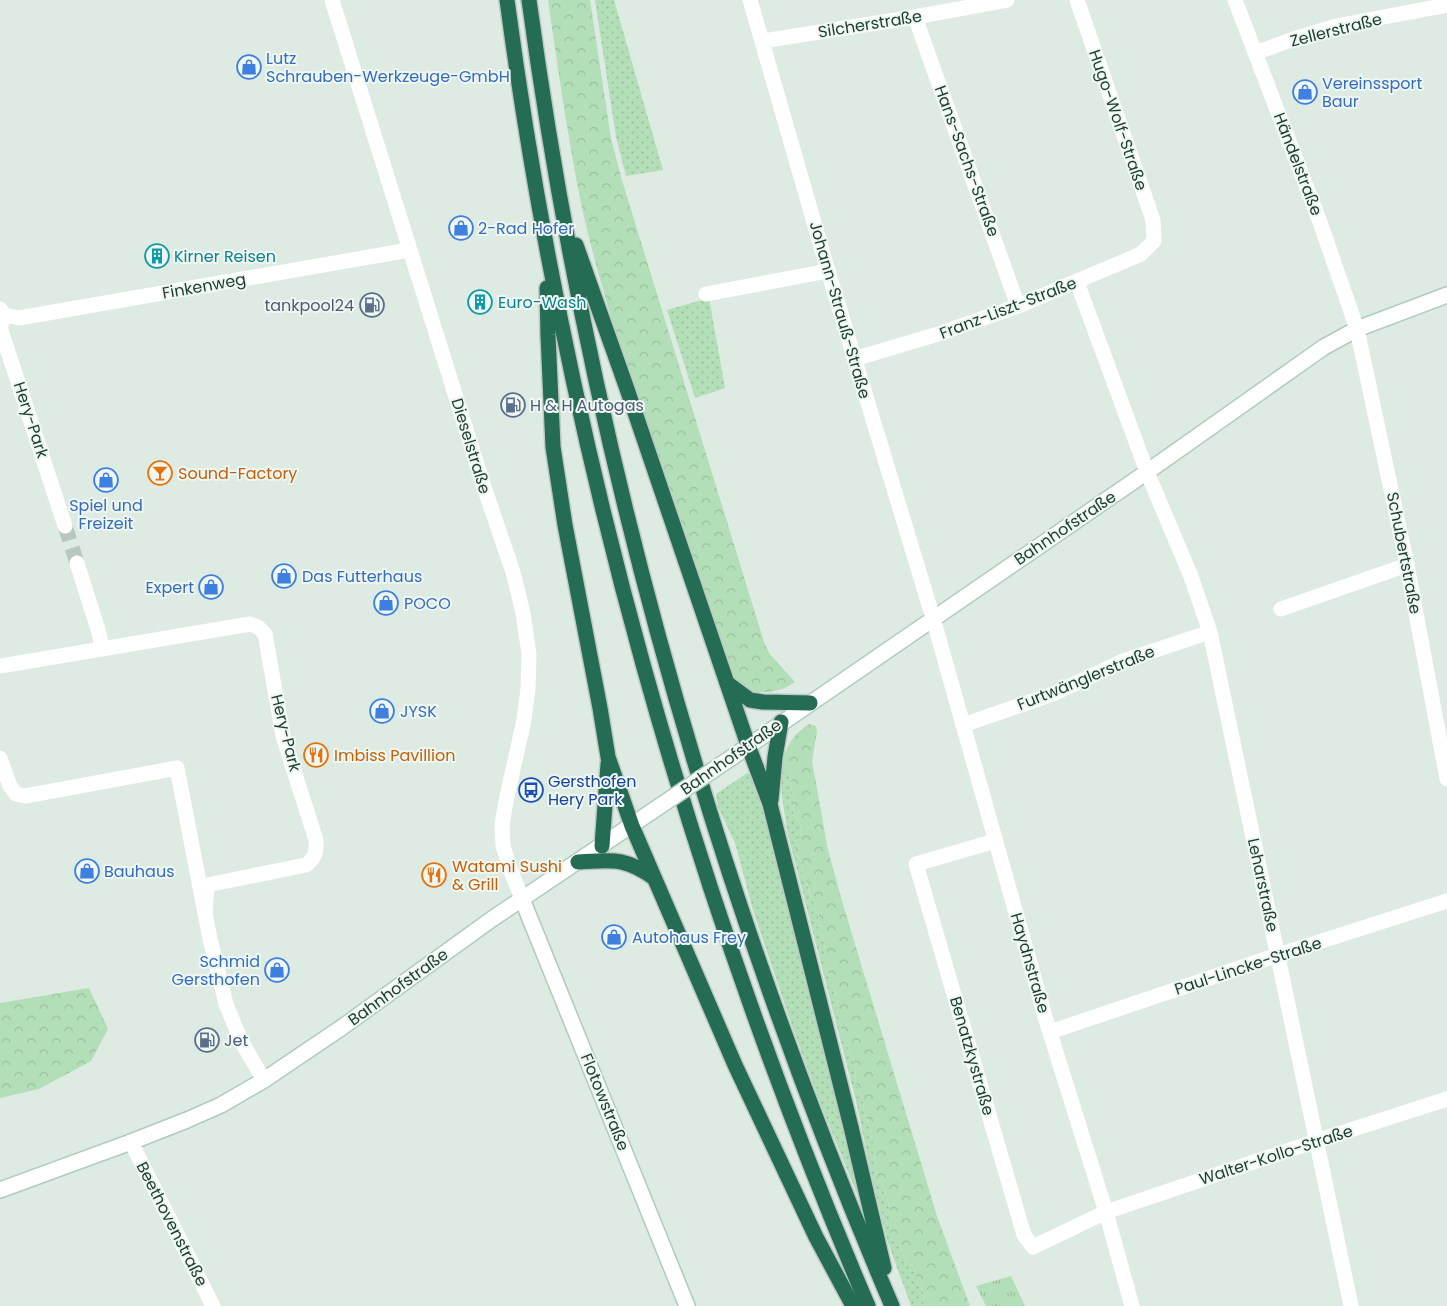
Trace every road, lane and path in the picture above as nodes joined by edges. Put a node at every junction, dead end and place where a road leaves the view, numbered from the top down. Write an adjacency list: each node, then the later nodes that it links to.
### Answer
1 (332, 0): 14 (street, Dieselstraße)
2 (507, 0): 15 (highway)
3 (529, 0): 12 (highway)
4 (750, 0): 10 (street, Johann-Strauß-Straße)
5 (1007, 0): 9 (street, Silcherstraße)
6 (1077, 0): 13 (street, Hugo-Wolf-Straße)
7 (1235, 0): 11 (street, Händelstraße)
8 (1447, 5): 11 (street, Zellerstraße)
9 (915, 17): 10 (street, Silcherstraße); 20 (street, Hans-Sachs-Straße)
10 (762, 41): 16 (street, Johann-Strauß-Straße)
11 (1255, 54): 22 (street, Händelstraße)
12 (559, 198): 33 (highway); 62 (highway)
13 (1154, 241): 17 (street, Franz-Liszt-Straße)
14 (409, 250): 21 (street, Finkenweg); 47 (street, Dieselstraße)
15 (547, 252): 38 (highway); 61 (highway)
16 (828, 271): 18 (street); 23 (street, Johann-Strauß-Straße)
17 (1077, 282): 20 (street, Franz-Liszt-Straße); 24 (street, Leharstraße)
18 (706, 294)
19 (1447, 295): 22 (street, Bahnhofstraße)
20 (1018, 306): 23 (street, Franz-Liszt-Straße)
21 (2, 312): 25 (street, Hery-Park)
22 (1357, 329): 24 (street, Bahnhofstraße); 27 (street, Schubertstraße)
23 (854, 359): 29 (street, Johann-Strauß-Straße)
24 (1147, 472): 29 (street, Bahnhofstraße); 30 (street, Leharstraße)
25 (65, 526)
26 (77, 562): 31 (street)
27 (1407, 565): 28 (street); 40 (street, Schubertstraße)
28 (1281, 609)
29 (933, 618): 34 (street, Bahnhofstraße); 36 (street, Haydnstraße)
30 (1210, 632): 36 (street, Furtwänglerstraße); 50 (street, Leharstraße)
31 (102, 648): 32 (street, Hery-Park); 49 (street, Hery-Park)
32 (0, 666)
33 (727, 683): 34 (highway); 37 (highway)
34 (810, 703): 35 (street, Bahnhofstraße)
35 (781, 722): 37 (street, Bahnhofstraße); 41 (highway)
36 (963, 725): 43 (street, Haydnstraße)
37 (748, 745): 41 (highway); 42 (street, Bahnhofstraße, bridge)
38 (608, 757): 42 (highway); 44 (highway)
39 (0, 758): 49 (street, Hery-Park)
40 (1447, 779)
41 (770, 804): 62 (highway)
42 (632, 826): 44 (street, Bahnhofstraße); 46 (highway)
43 (995, 841): 51 (street, Haydnstraße); 57 (street, Benatzkystraße)
44 (602, 846): 45 (street, Bahnhofstraße)
45 (578, 862): 46 (highway); 47 (street, Bahnhofstraße)
46 (654, 878): 60 (highway)
47 (522, 899): 52 (street, Bahnhofstraße); 59 (street, Flotowstraße)
48 (1447, 901): 50 (street, Paul-Lincke-Straße)
49 (205, 913): 52 (street, Hery-Park)
50 (1278, 955): 51 (street, Paul-Lincke-Straße); 54 (street, Leharstraße)
51 (1050, 1032): 57 (street, Haydnstraße)
52 (264, 1080): 55 (street, Bahnhofstraße)
53 (1447, 1099): 54 (street, Walter-Kollo-Straße)
54 (1316, 1141): 57 (street, Walter-Kollo-Straße); 64 (street, Leharstraße)
55 (131, 1142): 56 (street, Bahnhofstraße); 58 (street, Beethovenstraße)
56 (0, 1190)
57 (1106, 1212): 63 (street, Haydnstraße)
58 (213, 1306)
59 (687, 1306)
60 (853, 1306)
61 (868, 1306)
62 (893, 1306)
63 (1132, 1306)
64 (1351, 1306)

